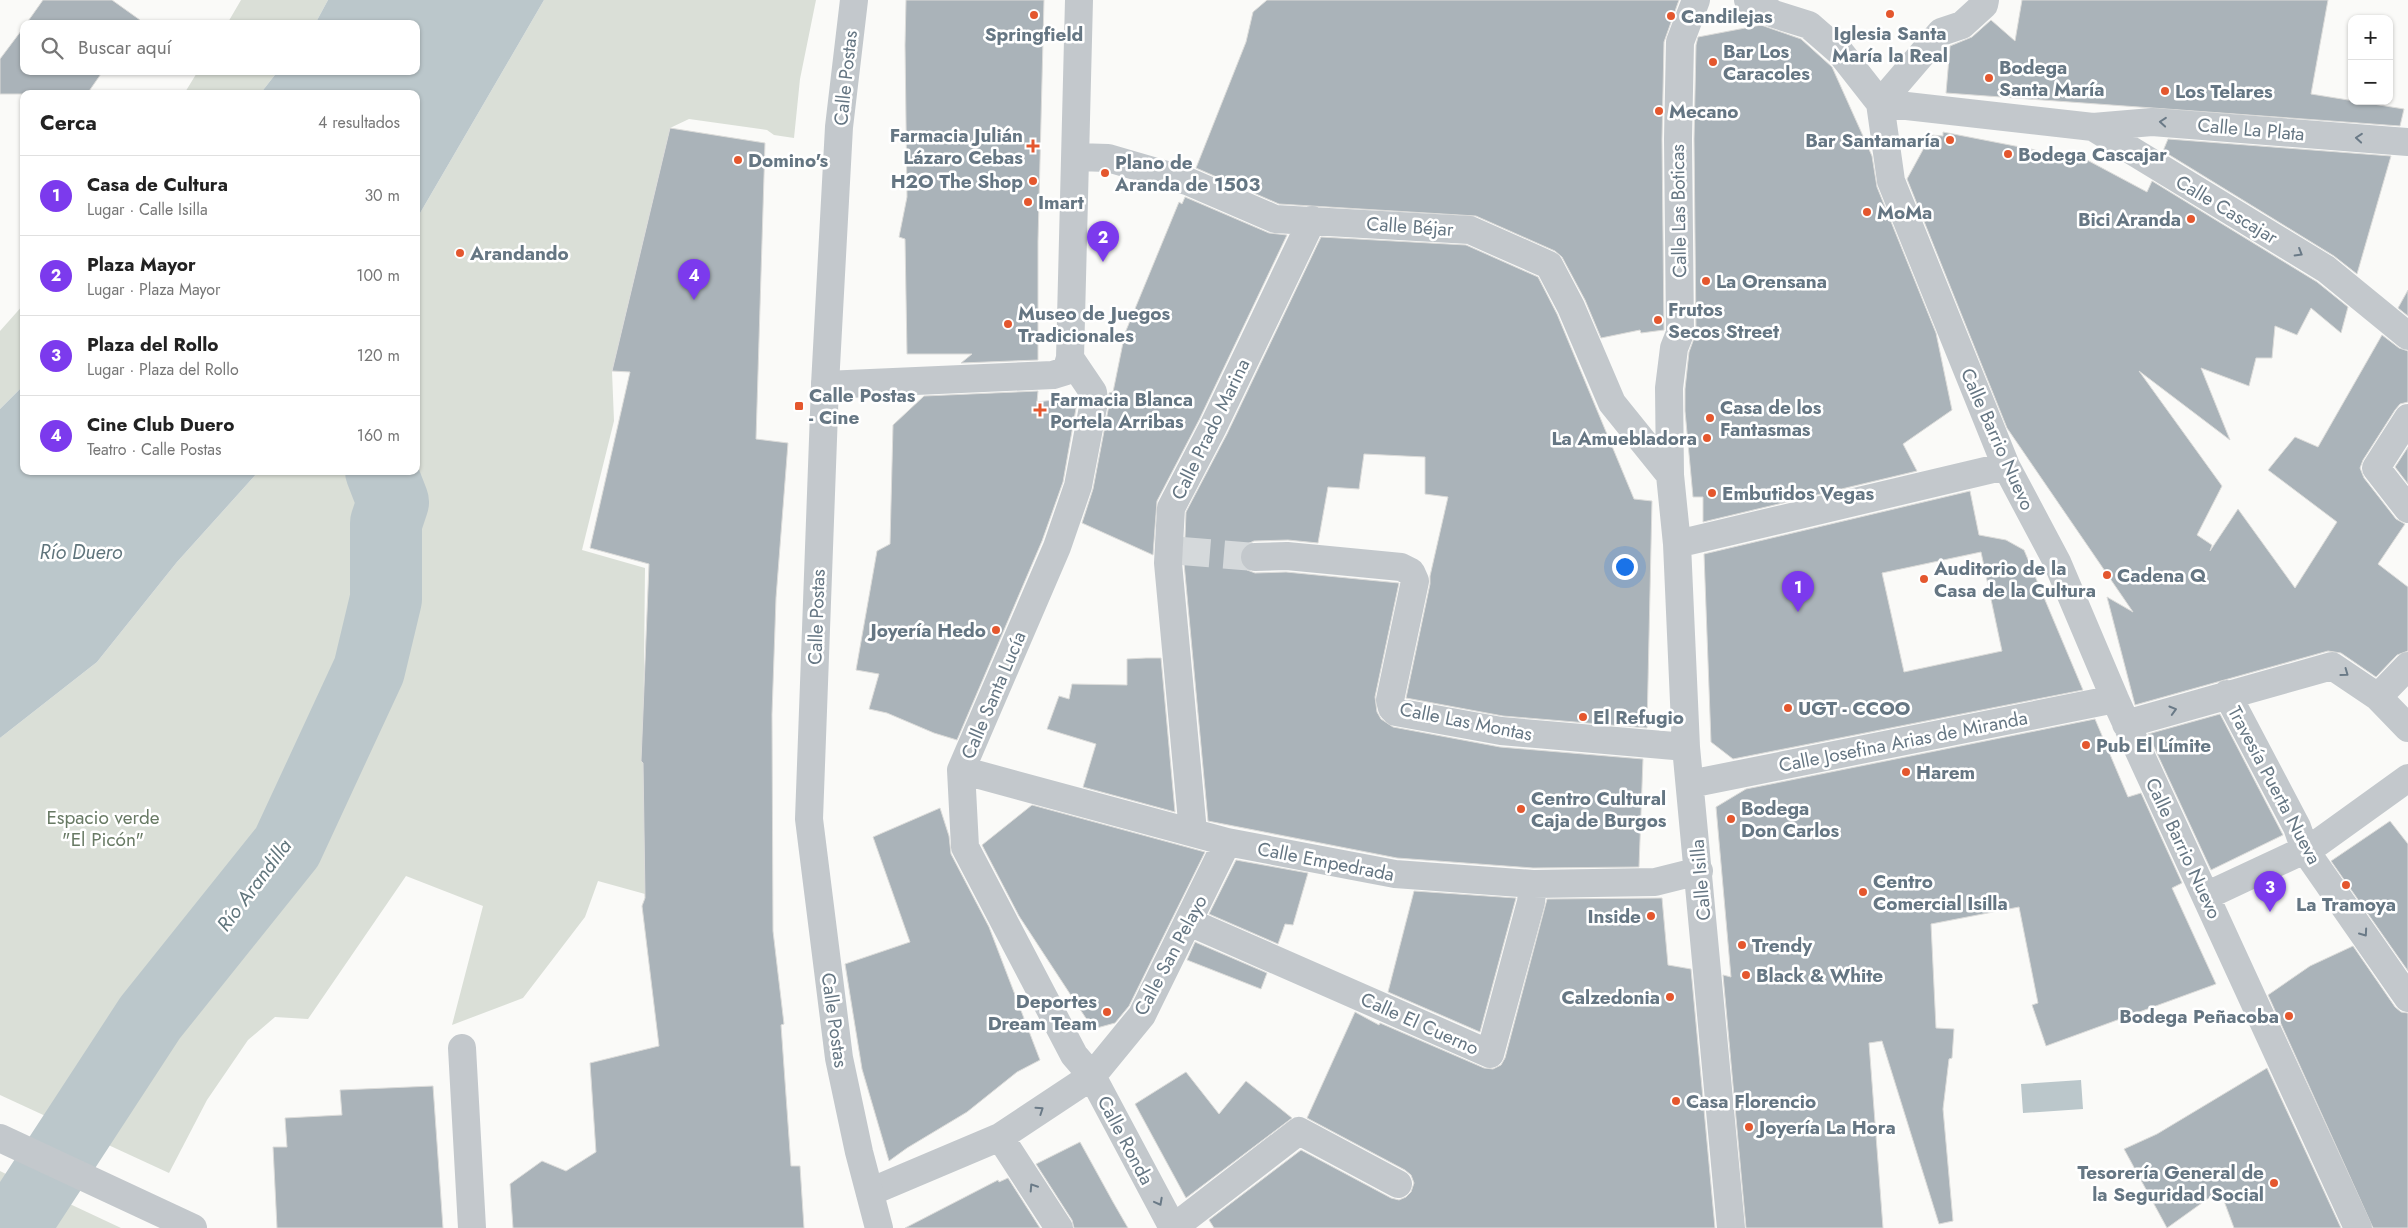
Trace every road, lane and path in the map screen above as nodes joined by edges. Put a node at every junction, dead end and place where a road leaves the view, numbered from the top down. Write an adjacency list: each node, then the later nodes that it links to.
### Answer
1 (854, 0): 13 (street, Calle Postas)
2 (1079, 0): 9 (street)
3 (1696, 0): 16 (street, Calle Las Boticas)
4 (1748, 0): 6 (street)
5 (1985, 0): 6 (street)
6 (1880, 103): 7 (street, Calle Cascajar); 15 (street, Calle Barrio Nuevo)
7 (2093, 127): 8 (street, Calle La Plata, one-way to 7); 11 (street, Calle Cascajar, one-way to 11)
8 (2408, 142)
9 (1076, 157): 10 (street, Calle Béjar); 12 (street)
10 (1312, 220): 16 (street, Calle Béjar); 30 (street, Calle Prado Marina)
11 (2408, 336)
12 (1070, 358): 13 (street); 27 (street, Calle Santa Lucía)
13 (825, 385): 44 (street, Calle Postas)
14 (2408, 418): 17 (street)
15 (2006, 466): 18 (street); 23 (street, Calle Barrio Nuevo)
16 (1670, 474): 18 (street, Calle Isilla)
17 (2408, 509)
18 (1676, 538): 26 (street, Calle Isilla)
19 (1255, 557): 26 (street, Calle Las Montas)
20 (2408, 666): 22 (street)
21 (2227, 694): 22 (street, one-way to 22); 24 (street, one-way to 21); 32 (street, Travesía Puerta Nueva)
22 (2378, 698): 25 (street)
23 (2115, 699): 24 (street, Calle Barrio Nuevo); 29 (street, Calle Josefina Arias de Miranda)
24 (2126, 724): 35 (street, Calle Barrio Nuevo)
25 (2408, 728)
26 (1686, 747): 29 (street, Calle Isilla)
27 (961, 770): 30 (street, Calle Empedrada); 39 (street, Calle Santa Lucía)
28 (2408, 778): 32 (street)
29 (1690, 784): 33 (street, Calle Isilla)
30 (1193, 832): 31 (street, Calle Empedrada)
31 (1227, 842): 34 (street, Calle Empedrada); 36 (street, Calle San Pelayo)
32 (2305, 850): 35 (street); 37 (street, Travesía Puerta Nueva, one-way to 37)
33 (1699, 871): 34 (street, Calle Empedrada); 50 (street, Calle Isilla)
34 (1533, 884): 36 (street, Calle El Cuerno)
35 (2206, 896): 51 (street, Calle Barrio Nuevo)
36 (1189, 922): 40 (street, Calle San Pelayo)
37 (2408, 998)
38 (462, 1048): 46 (street)
39 (1074, 1054): 40 (street, Calle Ronda)
40 (1092, 1076): 41 (street, Calle San Pelayo, one-way to 40); 49 (street, Calle Ronda, one-way to 49)
41 (1000, 1137): 44 (street, Calle San Pelayo); 48 (street, one-way to 41)
42 (10, 1143): 45 (street)
43 (1398, 1184): 49 (street)
44 (870, 1192): 47 (street, Calle Postas)
45 (193, 1228)
46 (472, 1228)
47 (879, 1228)
48 (1059, 1228)
49 (1173, 1228)
50 (1731, 1228)
51 (2358, 1228)

